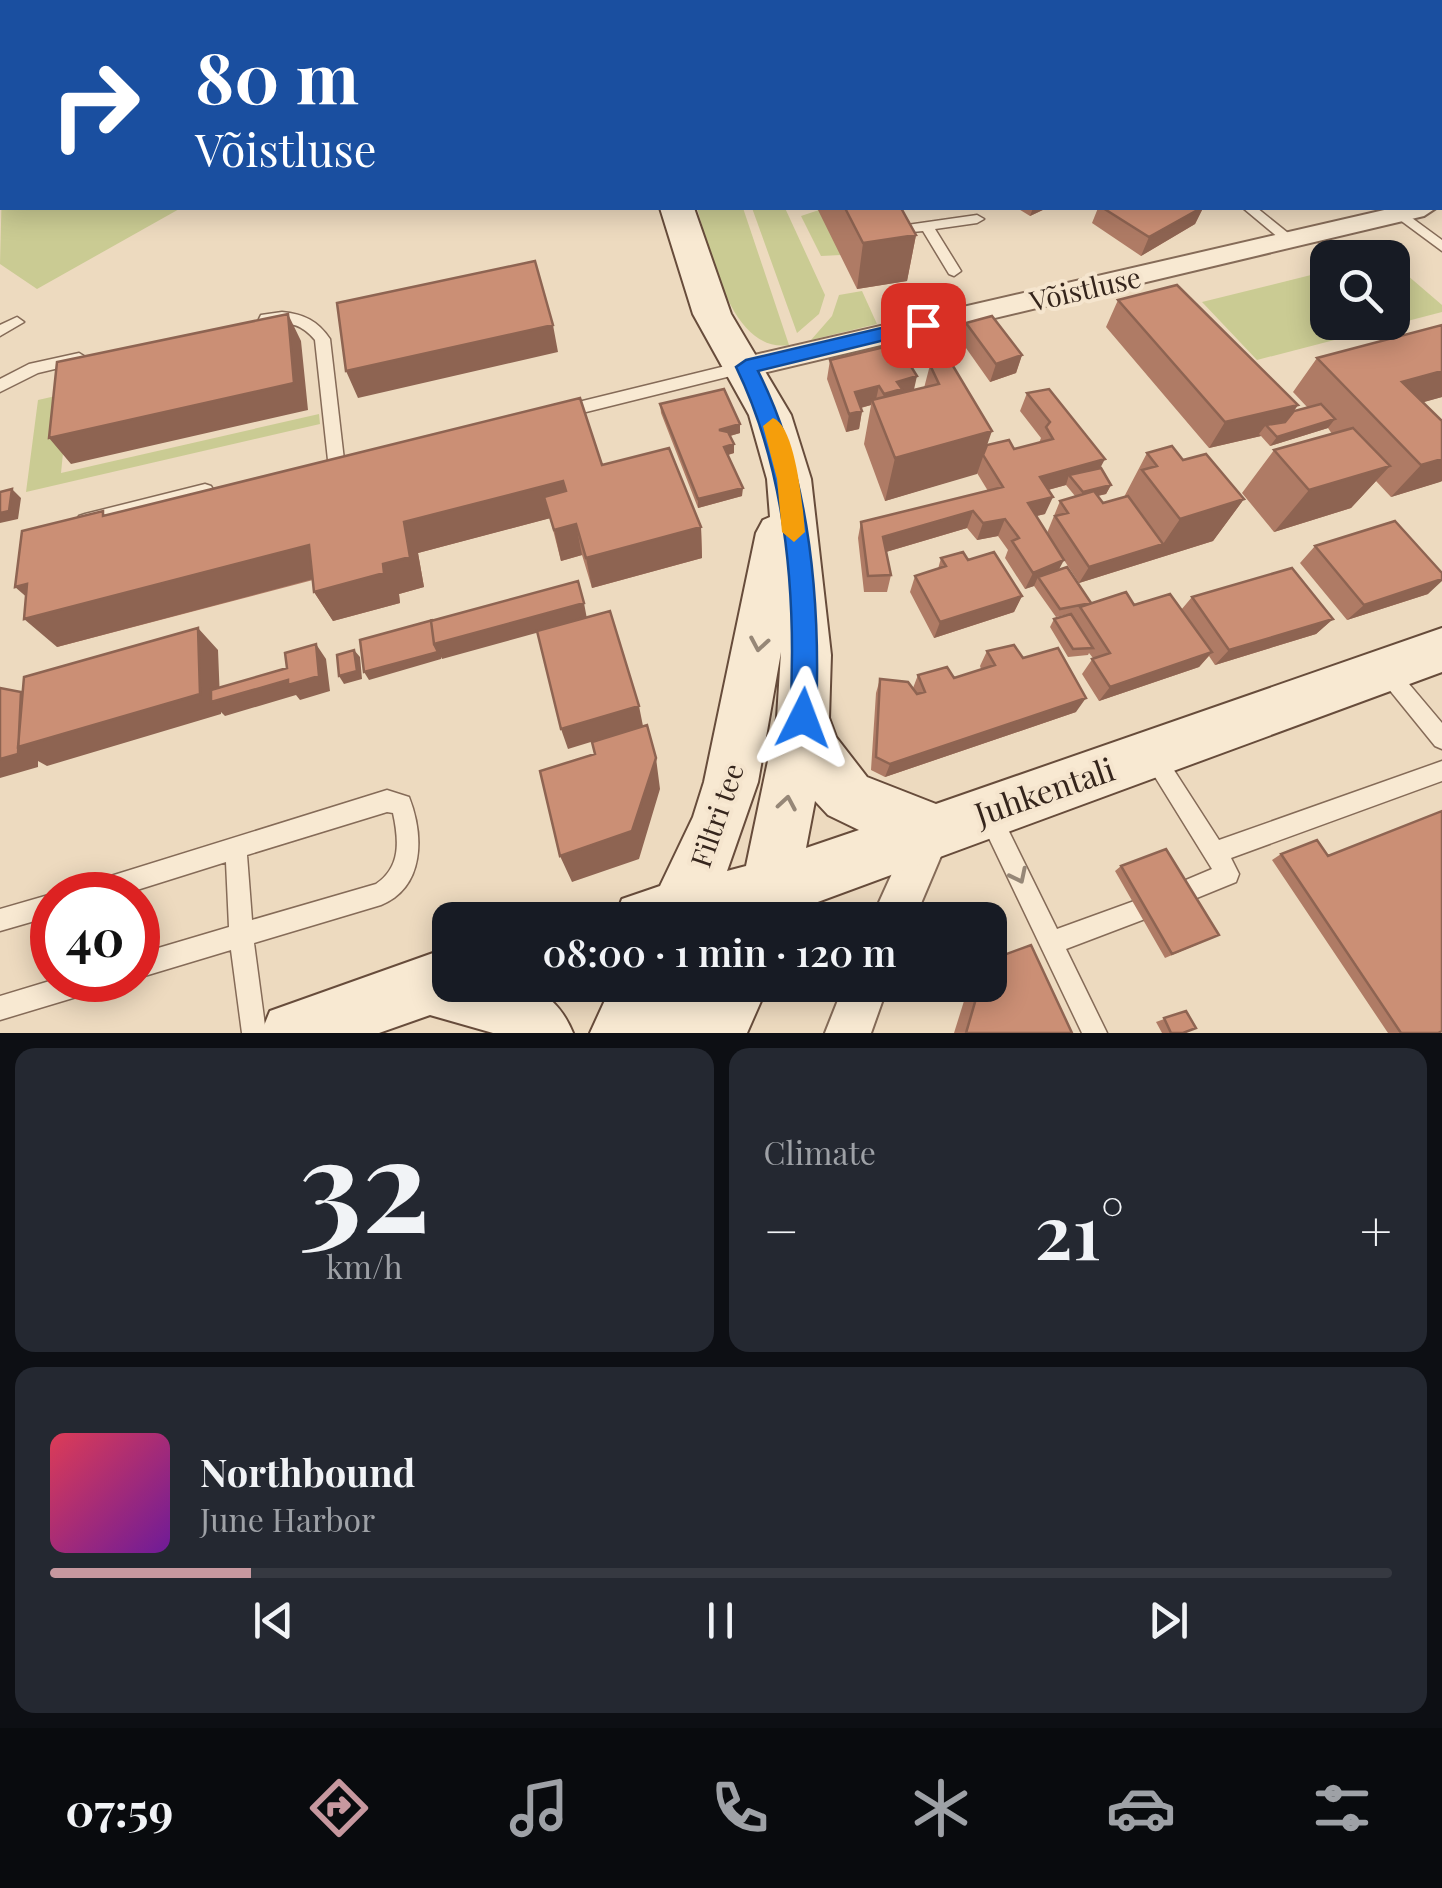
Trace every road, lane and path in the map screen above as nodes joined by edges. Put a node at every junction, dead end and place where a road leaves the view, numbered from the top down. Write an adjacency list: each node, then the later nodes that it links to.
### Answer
1 (678, 210): 14 (street, Filtri tee)
2 (884, 210): 6 (lane)
3 (1252, 210): 7 (lane)
4 (1412, 210): 7 (street, Võistluse); 8 (lane)
5 (976, 219): 6 (lane)
6 (928, 226): 9 (lane)
7 (1291, 241): 14 (street, Võistluse)
8 (1442, 247)
9 (954, 271)
10 (17, 322): 12 (lane)
11 (240, 324): 17 (lane)
12 (0, 330)
13 (105, 353): 15 (lane)
14 (746, 367): 16 (lane); 18 (street, Filtri tee)
15 (0, 386)
16 (536, 418)
17 (338, 460)
18 (788, 479): 23 (street, Filtri tee); 33 (street, Filtri tee, one-way to 33)
19 (228, 486): 20 (lane)
20 (70, 528)
21 (1442, 650): 22 (street, Juhkentali)
22 (1386, 670): 24 (lane); 25 (street, Juhkentali)
23 (803, 718): 28 (street); 34 (street, Filtri tee, one-way to 23)
24 (1442, 739)
25 (1151, 752): 27 (street, Juhkentali); 30 (lane)
26 (1442, 770): 30 (lane)
27 (986, 809): 28 (street, Juhkentali); 41 (lane, one-way to 41)
28 (932, 830): 35 (street, Juhkentali); 36 (street)
29 (236, 850): 31 (lane); 40 (lane); 40 (lane)
30 (1215, 853): 32 (lane)
31 (160, 873)
32 (1182, 893)
33 (675, 902)
34 (768, 902)
35 (772, 902)
36 (900, 902)
37 (1137, 910): 41 (lane)
38 (30, 911): 39 (lane)
39 (0, 920)
40 (241, 935): 42 (lane); 49 (lane)
41 (1052, 943): 54 (lane)
42 (160, 959)
43 (432, 984): 50 (street)
44 (30, 999): 48 (lane)
45 (500, 1002): 51 (street)
46 (636, 1002): 52 (street)
47 (676, 1002): 53 (street)
48 (0, 1008)
49 (254, 1033)
50 (292, 1033)
51 (542, 1033)
52 (621, 1033)
53 (676, 1033)
54 (1096, 1033)

